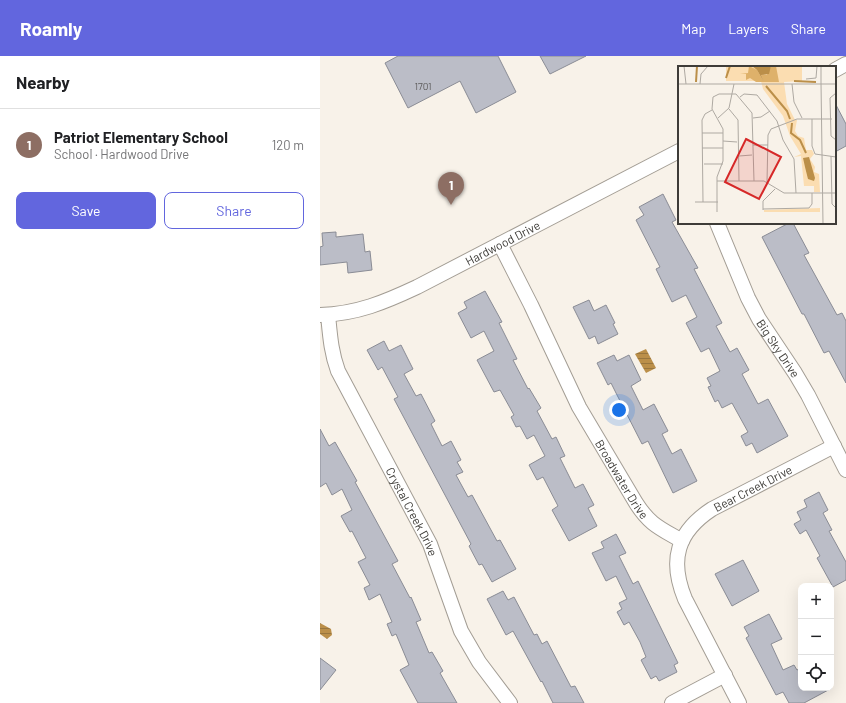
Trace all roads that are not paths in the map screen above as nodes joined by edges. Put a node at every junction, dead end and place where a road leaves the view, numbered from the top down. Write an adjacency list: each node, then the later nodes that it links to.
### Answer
1 (846, 64): 2 (street)
2 (836, 69)
3 (678, 152): 5 (street, Hardwood Drive)
4 (717, 224): 7 (street, Big Sky Drive)
5 (500, 244): 6 (street, Hardwood Drive); 9 (street, Broadwater Drive)
6 (324, 315): 11 (street, Crystal Creek Drive)
7 (834, 446): 8 (street, Big Sky Drive); 9 (street, Bear Creek Drive)
8 (846, 470)
9 (682, 541): 10 (street)
10 (724, 676): 12 (street); 13 (street)
11 (510, 703)
12 (672, 703)
13 (739, 703)

